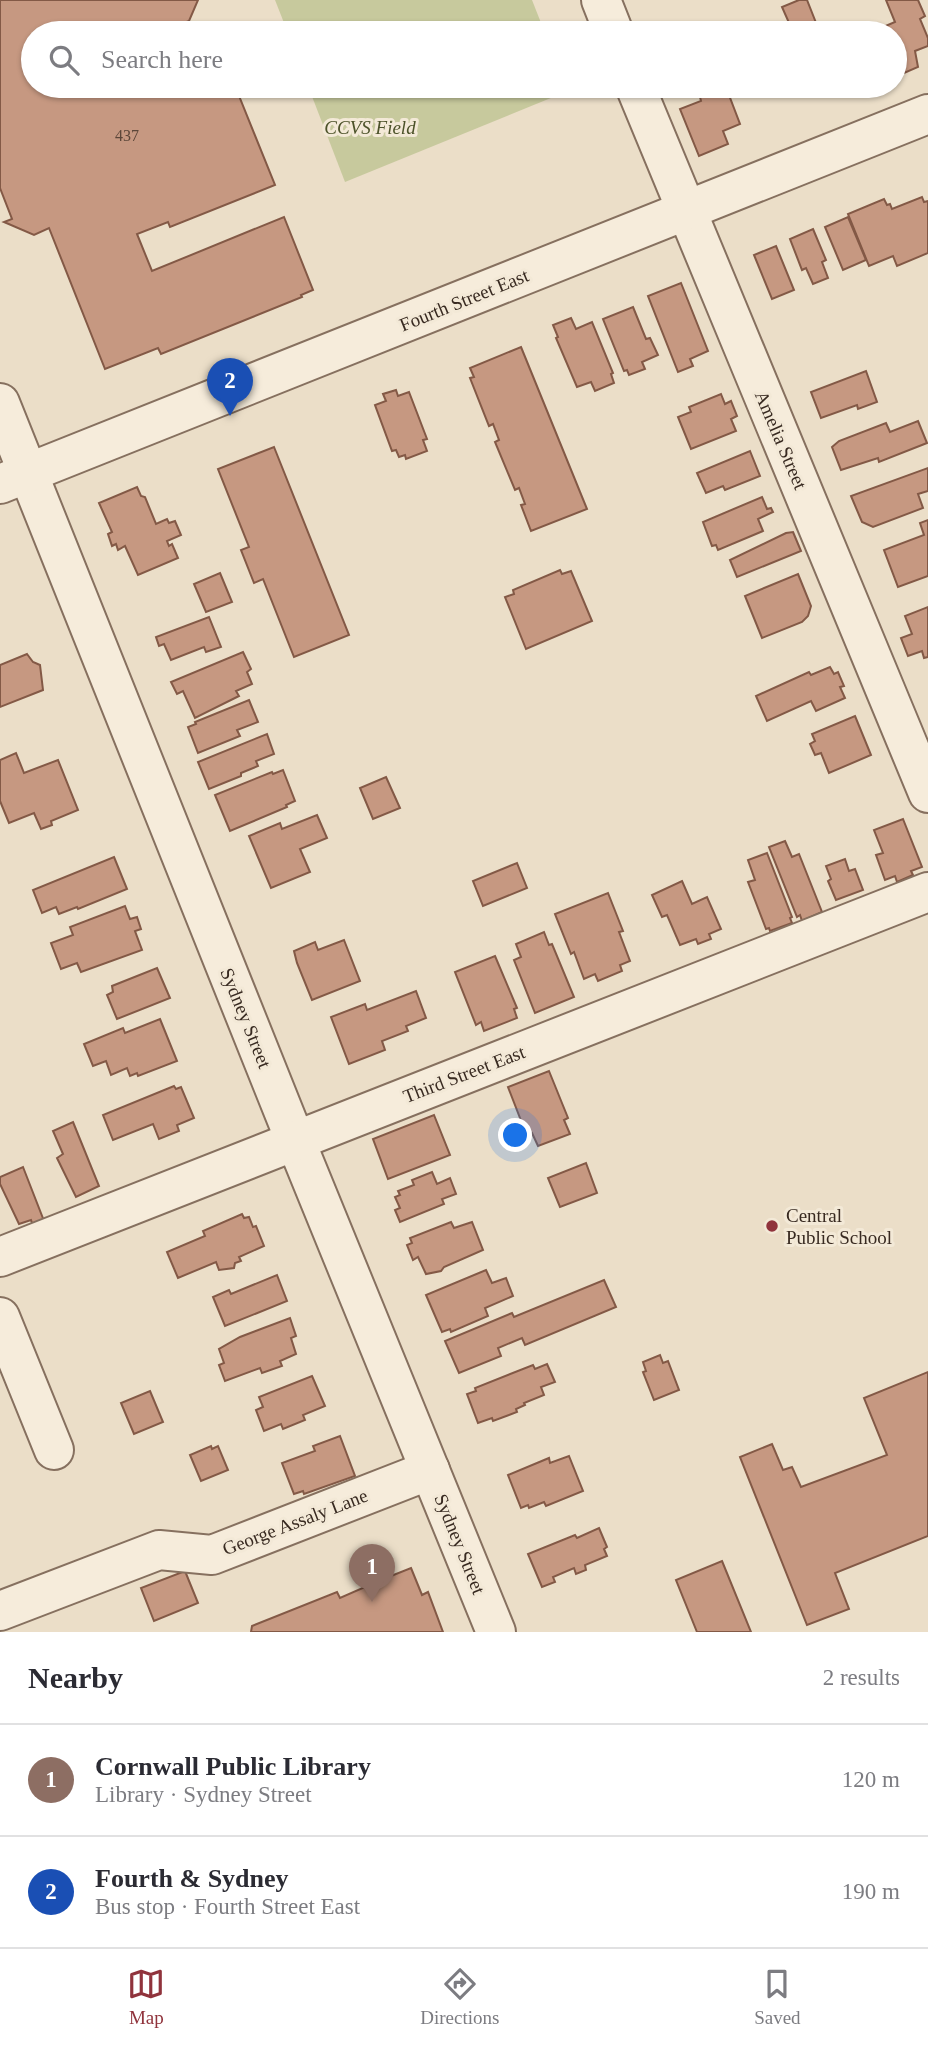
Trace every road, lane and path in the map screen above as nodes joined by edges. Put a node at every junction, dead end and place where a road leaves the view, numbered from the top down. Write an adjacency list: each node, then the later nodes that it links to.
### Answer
1 (601, 0): 2 (street)
2 (609, 21)
3 (640, 98): 5 (street, Amelia Street)
4 (928, 114): 5 (street, Fourth Street East)
5 (686, 211): 7 (street, Fourth Street East); 8 (street, Amelia Street)
6 (0, 403): 7 (street, Sydney Street)
7 (14, 478): 10 (street, Sydney Street)
8 (928, 793)
9 (928, 892): 10 (street, Third Street East)
10 (295, 1140): 11 (street, Third Street East); 14 (street, Sydney Street)
11 (0, 1257)
12 (0, 1317): 13 (street)
13 (54, 1450)
14 (430, 1470): 15 (street, George Assaly Lane); 16 (street, Sydney Street)
15 (0, 1611)
16 (496, 1632)

